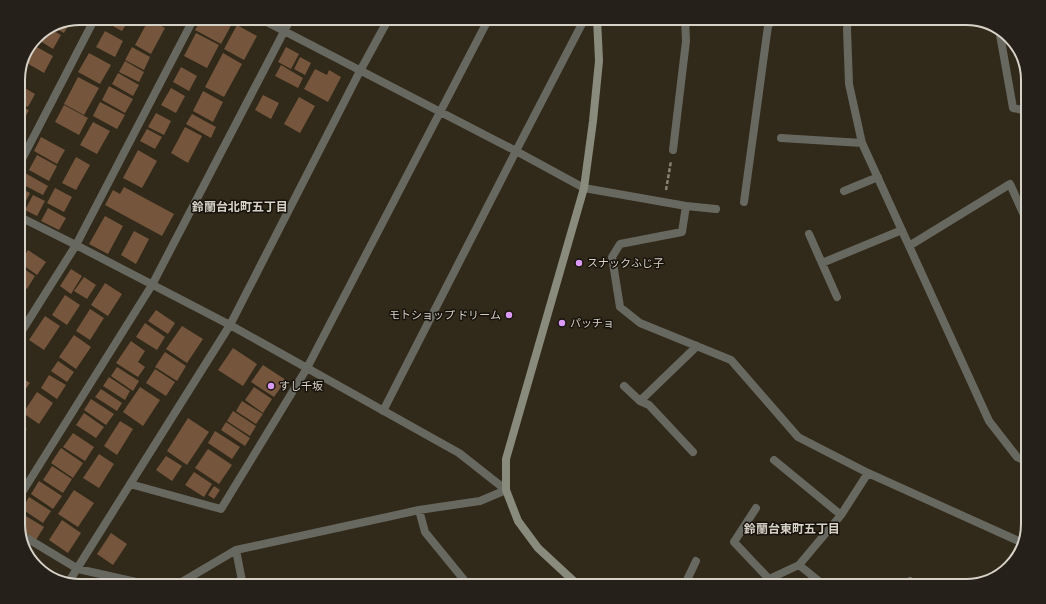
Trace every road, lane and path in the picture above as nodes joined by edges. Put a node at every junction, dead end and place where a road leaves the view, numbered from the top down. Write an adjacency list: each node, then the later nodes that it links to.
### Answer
1 (91, 25): 21 (street)
2 (190, 25): 33 (street)
3 (272, 25): 12 (street)
4 (287, 25): 12 (street)
5 (385, 25): 14 (street)
6 (485, 25): 16 (street)
7 (581, 25): 20 (street)
8 (597, 25): 23 (street)
9 (685, 25): 19 (street)
10 (769, 25): 26 (street)
11 (847, 25): 18 (street)
12 (284, 31): 14 (street); 36 (street)
13 (1001, 37): 15 (street)
14 (360, 71): 16 (street); 38 (street)
15 (1021, 110)
16 (440, 112): 20 (street); 41 (street)
17 (781, 138): 18 (street)
18 (862, 142): 22 (street)
19 (673, 150): 25 (path)
20 (516, 151): 23 (street); 44 (street)
21 (25, 153)
22 (878, 177): 24 (street); 31 (street)
23 (584, 188): 25 (street); 51 (street)
24 (844, 191)
25 (664, 202): 27 (street)
26 (744, 202)
27 (686, 206): 29 (street); 40 (street)
28 (1021, 208): 34 (street)
29 (716, 209)
30 (25, 220): 33 (street)
31 (902, 230): 34 (street); 35 (street)
32 (809, 234): 35 (street)
33 (76, 245): 36 (street); 39 (street)
34 (909, 246): 46 (street)
35 (822, 263): 37 (street)
36 (152, 285): 38 (street); 50 (street)
37 (837, 297)
38 (230, 325): 41 (street); 49 (street)
39 (25, 326)
40 (697, 346): 43 (street); 48 (street)
41 (308, 368): 44 (street); 49 (street)
42 (624, 386): 43 (street)
43 (640, 401): 45 (street)
44 (383, 411): 51 (street)
45 (693, 452)
46 (1021, 459)
47 (774, 460): 54 (street)
48 (868, 473): 54 (street); 56 (street)
49 (130, 484): 60 (street)
50 (25, 488)
51 (506, 490): 53 (street); 66 (street)
52 (756, 508): 59 (street)
53 (419, 510): 57 (street); 65 (street)
54 (841, 515): 59 (street)
55 (27, 538): 60 (street)
56 (1018, 541)
57 (236, 550): 63 (street); 64 (street)
58 (696, 561): 67 (street)
59 (800, 565): 68 (street)
60 (78, 569): 61 (street); 62 (street)
61 (71, 578)
62 (123, 579)
63 (187, 579)
64 (242, 579)
65 (463, 579)
66 (571, 579)
67 (687, 579)
68 (817, 579)

